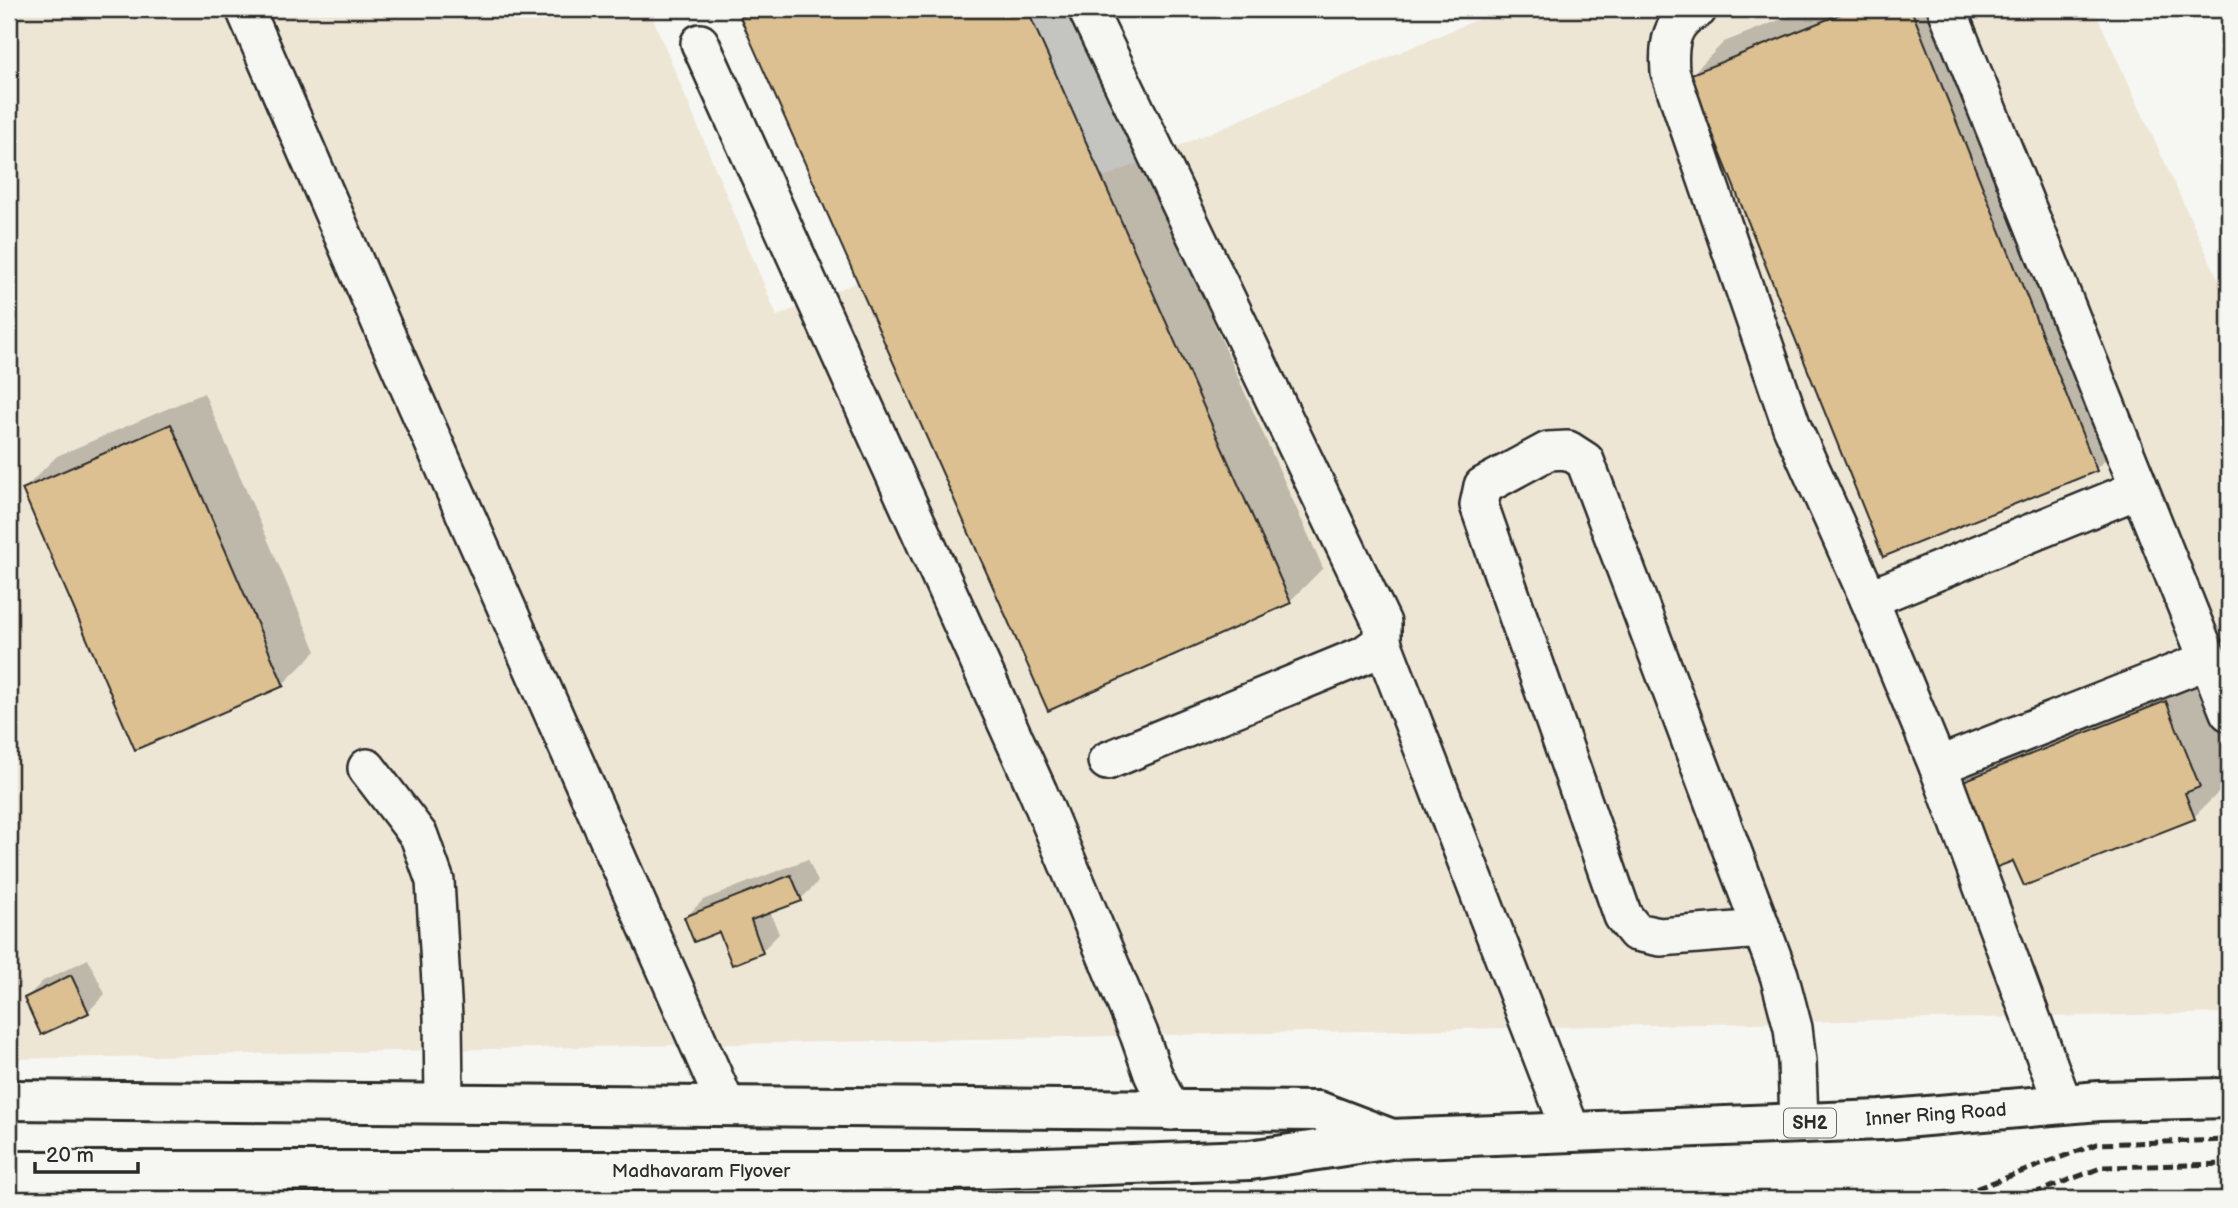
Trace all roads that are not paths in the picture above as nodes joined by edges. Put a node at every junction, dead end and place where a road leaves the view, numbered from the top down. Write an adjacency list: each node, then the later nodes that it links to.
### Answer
1 (245, 9): 19 (street)
2 (1087, 9): 8 (street)
3 (1698, 9): 7 (street)
4 (1947, 9): 6 (street)
5 (700, 43): 20 (street)
6 (2139, 489): 7 (street); 9 (street)
7 (1869, 598): 12 (street)
8 (1382, 642): 11 (street); 22 (street)
9 (2208, 660): 10 (street); 12 (street)
10 (2229, 712)
11 (1107, 761)
12 (1938, 766): 18 (street)
13 (367, 768): 17 (street)
14 (1761, 929): 14 (street); 21 (street)
15 (2229, 1098): 18 (main road, Inner Ring Road / SH2)
16 (9, 1100): 17 (main road)
17 (444, 1102): 19 (main road)
18 (2063, 1104): 21 (main road, Inner Ring Road / SH2)
19 (726, 1105): 20 (main road)
20 (1171, 1111): 23 (main road)
21 (1798, 1123): 22 (main road, Inner Ring Road / SH2)
22 (1571, 1132): 23 (main road, Inner Ring Road / SH2)
23 (1391, 1139): 24 (main road, Madhavaram Flyover / SH2)
24 (9, 1171)

